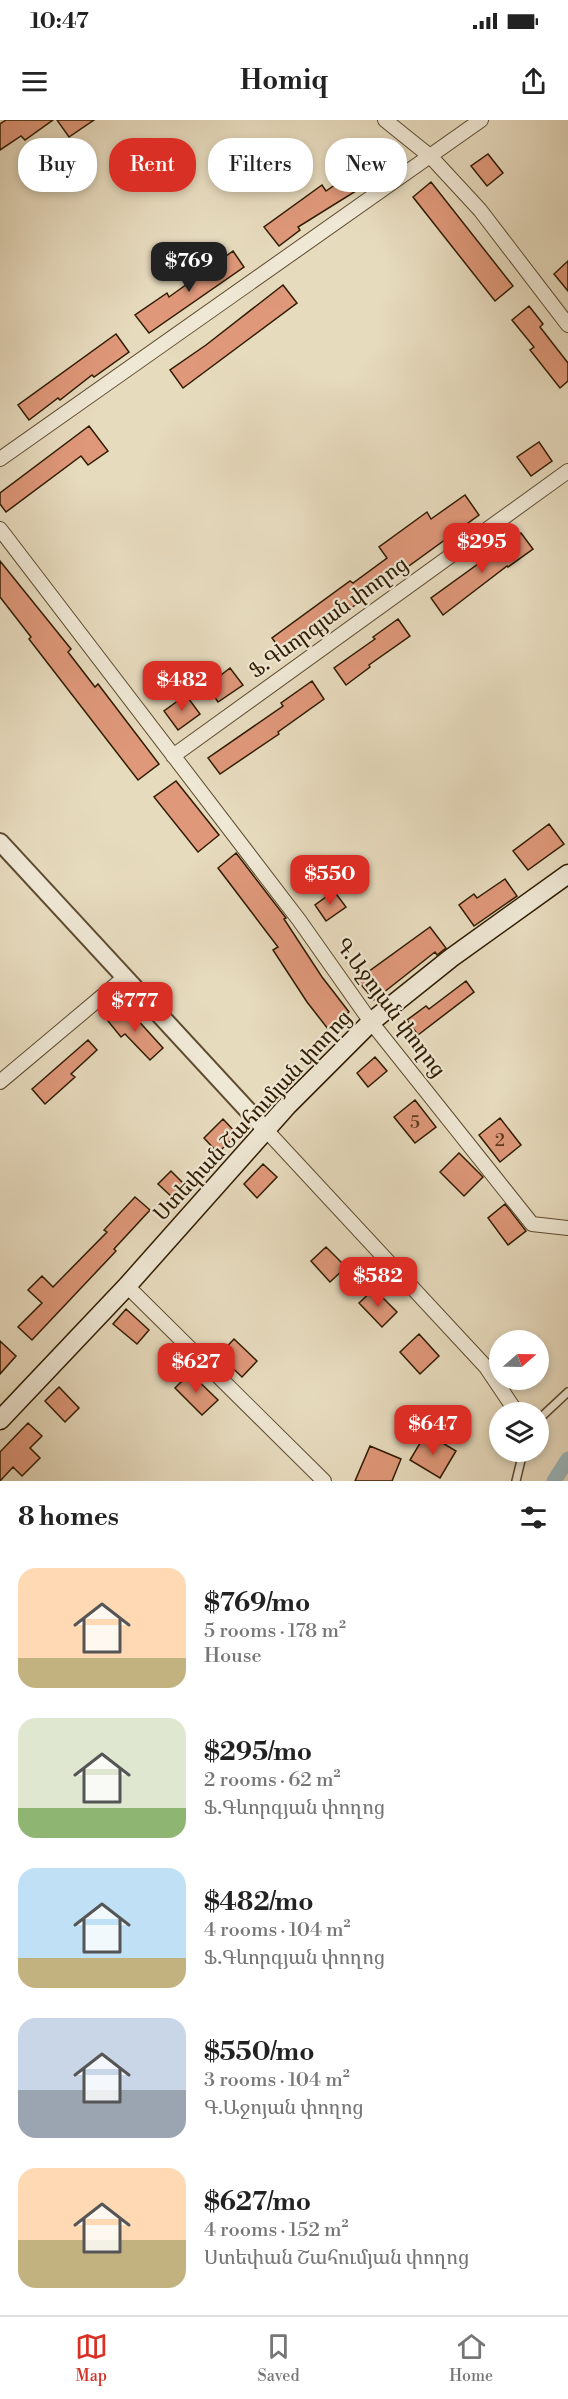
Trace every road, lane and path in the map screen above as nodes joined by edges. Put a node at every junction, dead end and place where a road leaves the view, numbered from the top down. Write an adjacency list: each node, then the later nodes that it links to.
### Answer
1 (385, 120): 3 (street)
2 (481, 120): 3 (street)
3 (431, 157): 4 (street); 5 (street)
4 (568, 325)
5 (0, 459)
6 (568, 471): 8 (street, Ֆ.Գևորգյան փողոց)
7 (0, 529): 8 (street, Գ.Աջոյան փողոց)
8 (173, 756): 12 (street, Գ.Աջոյան փողոց)
9 (0, 842): 11 (street)
10 (568, 874): 12 (main road, Ստեփան Շահումյան փողոց)
11 (125, 977): 13 (street); 14 (street)
12 (371, 1022): 14 (main road, Ստեփան Շահումյան փողոց); 15 (street, Գ.Աջոյան փողոց)
13 (0, 1082)
14 (266, 1130): 16 (main road, Ստեփան Շահումյան փողոց); 18 (street)
15 (568, 1228)
16 (127, 1286): 20 (main road, Ստեփան Շահումյան փողոց); 22 (street)
17 (568, 1392): 19 (lane)
18 (510, 1402)
19 (549, 1410)
20 (0, 1420)
21 (521, 1462): 23 (lane)
22 (324, 1481)
23 (516, 1481)

